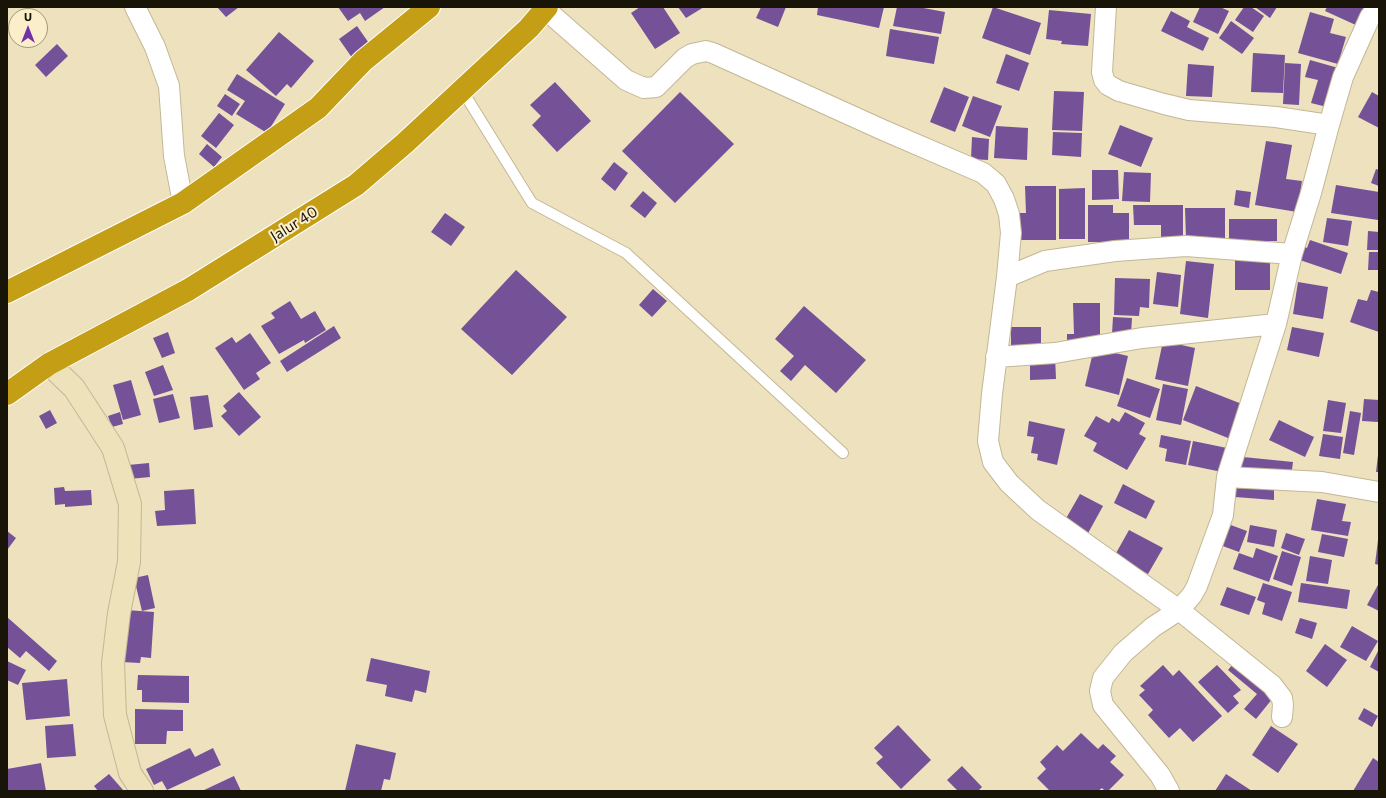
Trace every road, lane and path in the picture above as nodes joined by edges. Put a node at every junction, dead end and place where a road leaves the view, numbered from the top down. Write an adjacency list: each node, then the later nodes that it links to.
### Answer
1 (135, 7): 8 (street)
2 (429, 7): 8 (highway)
3 (1106, 7): 7 (street)
4 (1378, 7): 7 (street)
5 (546, 8): 6 (highway, Jalur 40); 10 (street)
6 (462, 90): 14 (highway, Jalur 40); 16 (lane)
7 (1329, 125): 9 (street)
8 (183, 203): 11 (highway)
9 (1292, 254): 10 (street); 12 (street)
10 (1007, 276): 13 (street)
11 (7, 292)
12 (1276, 324): 13 (street); 17 (street)
13 (996, 357): 19 (street)
14 (49, 364): 15 (highway, Jalur 40); 21 (street)
15 (7, 394)
16 (843, 453)
17 (1227, 477): 18 (street); 19 (street)
18 (1379, 492)
19 (1179, 610): 20 (street); 22 (street)
20 (1282, 717)
21 (142, 791)
22 (1169, 791)

